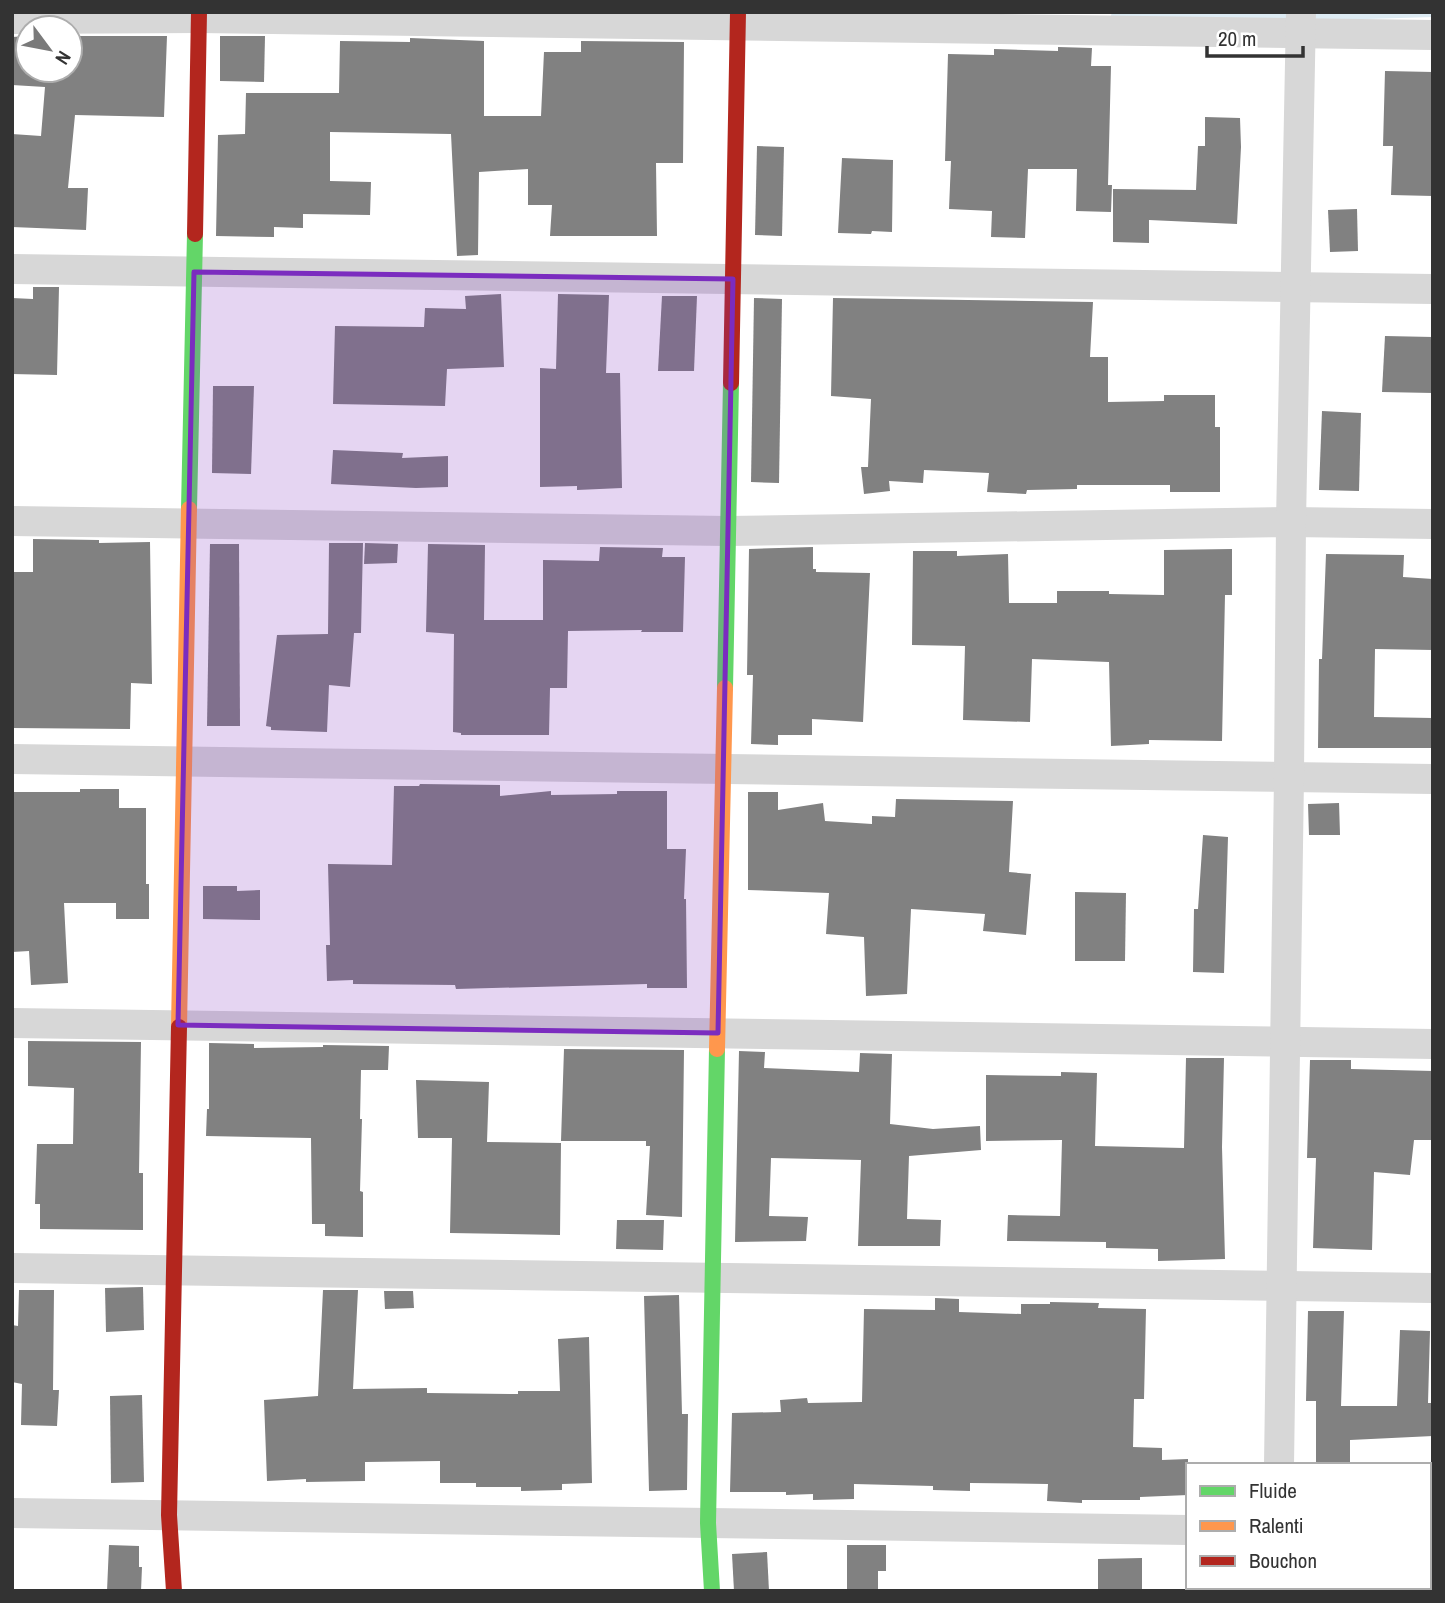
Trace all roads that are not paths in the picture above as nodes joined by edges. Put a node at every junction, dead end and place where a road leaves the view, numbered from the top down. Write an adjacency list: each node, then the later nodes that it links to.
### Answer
1 (199, 15): 2 (street); 3 (street); 7 (street)
2 (12, 19)
3 (738, 19): 4 (street); 8 (street)
4 (1301, 23): 5 (street); 9 (street)
5 (1433, 36)
6 (12, 269): 7 (street)
7 (194, 272): 8 (street); 13 (street)
8 (733, 279): 9 (street); 15 (street)
9 (1297, 287): 10 (street); 12 (street)
10 (1433, 289)
11 (12, 520): 13 (street)
12 (1291, 522): 14 (street); 15 (street); 19 (street)
13 (188, 523): 15 (street); 17 (street)
14 (1433, 524)
15 (728, 531): 18 (street)
16 (12, 759): 17 (street)
17 (184, 761): 18 (street); 22 (street)
18 (723, 769): 19 (street); 23 (street)
19 (1289, 777): 20 (street); 24 (street)
20 (1433, 779)
21 (12, 1023): 22 (street)
22 (178, 1025): 23 (street); 27 (street)
23 (718, 1033): 24 (street); 28 (street)
24 (1286, 1042): 25 (street); 29 (street)
25 (1433, 1044)
26 (12, 1268): 27 (street)
27 (173, 1270): 28 (street); 33 (street)
28 (713, 1278): 29 (street); 34 (street)
29 (1282, 1286): 30 (street); 31 (street)
30 (1433, 1288)
31 (1279, 1463)
32 (12, 1513): 33 (street)
33 (169, 1516): 34 (street); 36 (street)
34 (708, 1523): 35 (street); 37 (street)
35 (1186, 1530)
36 (174, 1591)
37 (712, 1591)

